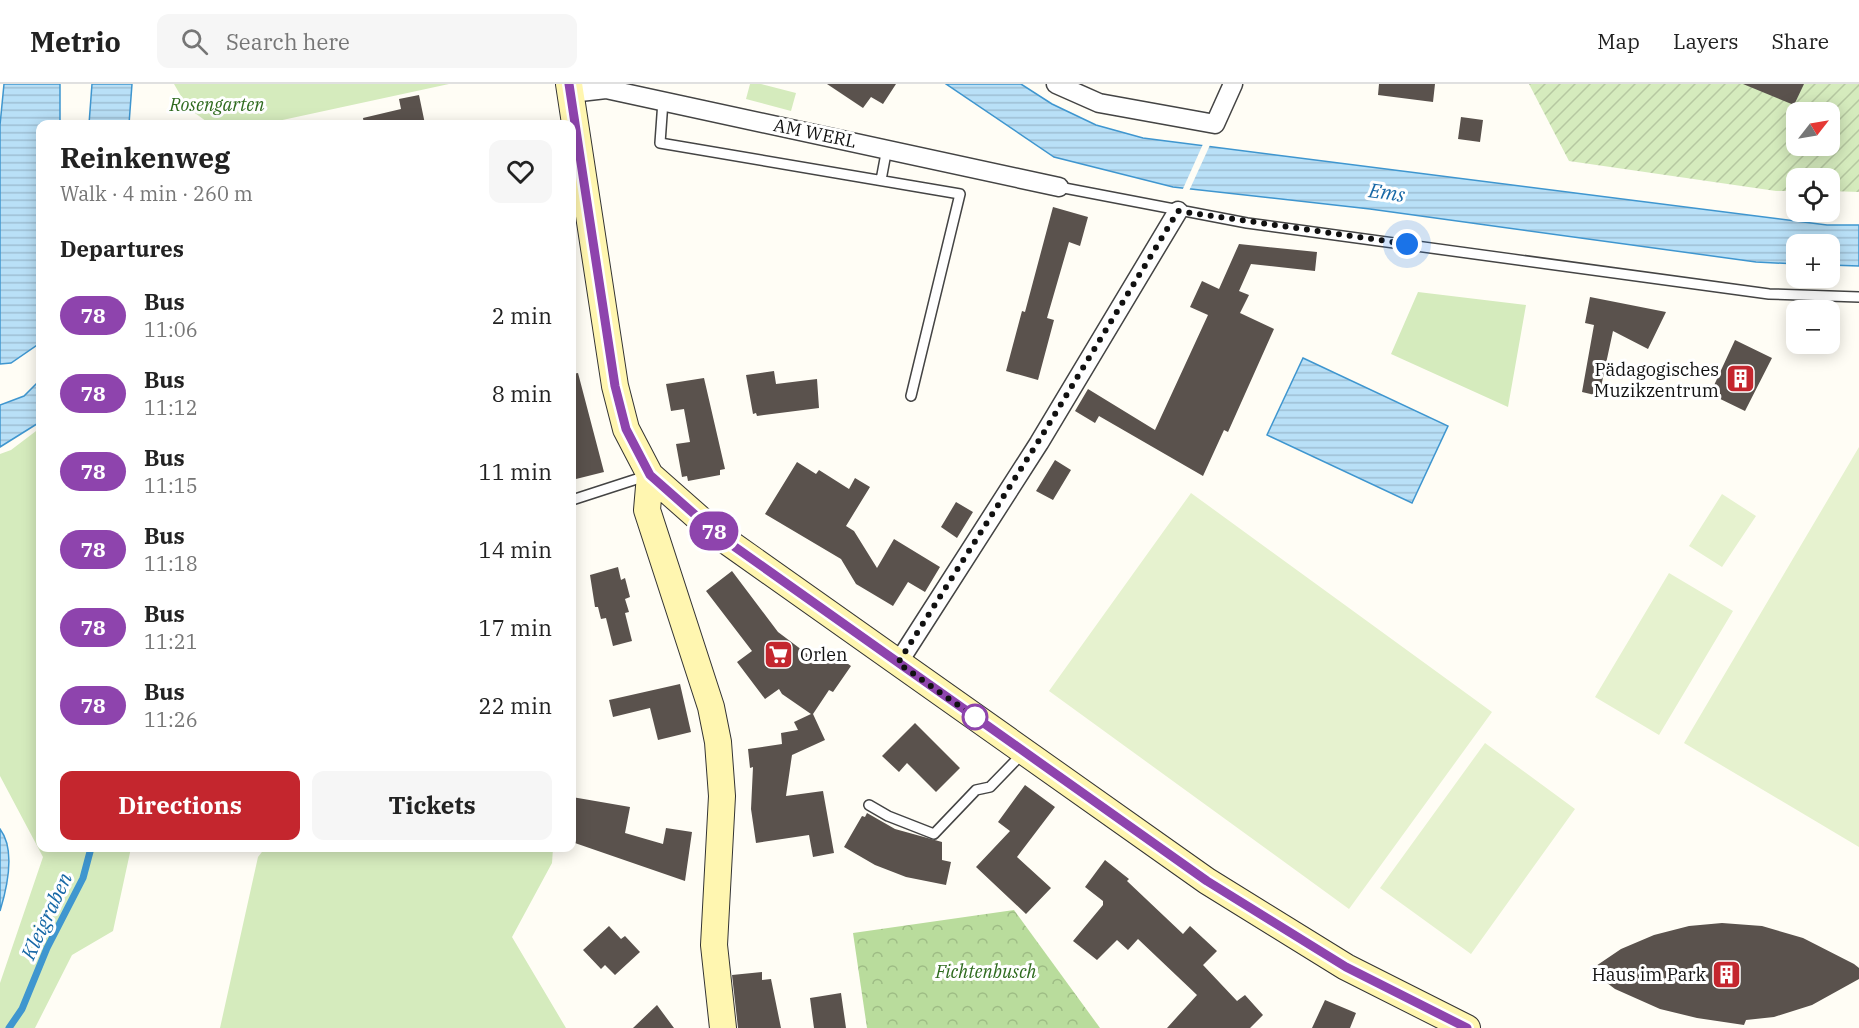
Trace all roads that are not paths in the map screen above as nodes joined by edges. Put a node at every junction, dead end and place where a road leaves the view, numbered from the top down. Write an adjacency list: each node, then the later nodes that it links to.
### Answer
1 (1056, 84): 2 (street)
2 (1233, 84)
3 (570, 88): 4 (street, AM WERL); 5 (main road)
4 (663, 101): 7 (street, AM WERL); 8 (lane)
5 (575, 120)
6 (576, 128): 13 (main road)
7 (886, 148): 8 (lane); 9 (street, AM WERL)
8 (881, 180): 12 (lane)
9 (1059, 187): 10 (lane)
10 (1178, 211): 11 (lane); 15 (street)
11 (1859, 297)
12 (911, 396)
13 (650, 475): 14 (lane); 15 (main road); 18 (main road)
14 (576, 499)
15 (898, 663): 16 (main road)
16 (1024, 751): 17 (lane); 19 (main road)
17 (869, 805)
18 (723, 1028)
19 (1467, 1028)

